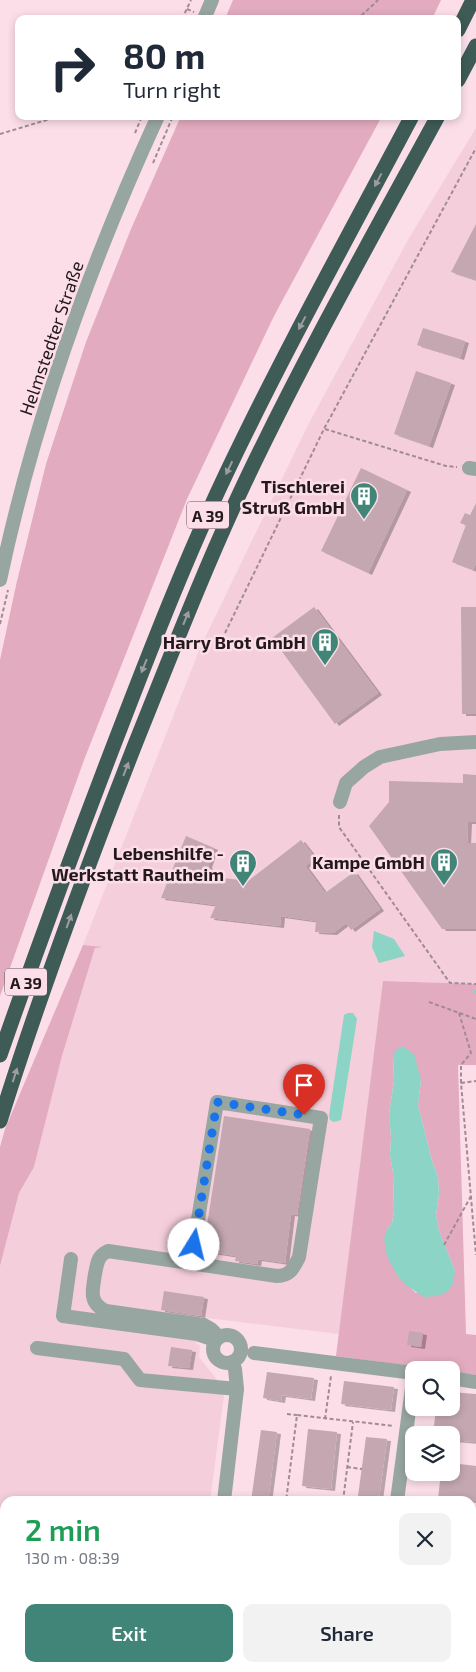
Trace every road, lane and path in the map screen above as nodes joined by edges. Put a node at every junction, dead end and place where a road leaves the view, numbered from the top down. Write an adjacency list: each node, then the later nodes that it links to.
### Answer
1 (191, 0): 5 (path)
2 (212, 0): 6 (street)
3 (378, 0): 7 (path)
4 (473, 0): 8 (highway)
5 (184, 15)
6 (206, 15)
7 (362, 15)
8 (461, 24)
9 (476, 46): 12 (highway, bridge)
10 (476, 59): 11 (street)
11 (461, 60)
12 (461, 74)
13 (47, 120): 18 (path)
14 (156, 120): 23 (street, Helmstedter Straße)
15 (172, 120): 20 (path)
16 (410, 120): 32 (highway, A 39, one-way to 32)
17 (436, 120): 35 (highway, A 39, one-way to 17)
18 (0, 134)
19 (476, 148): 21 (path)
20 (149, 170)
21 (324, 429): 22 (path); 25 (path)
22 (473, 469)
23 (4, 582): 24 (path)
24 (0, 624)
25 (225, 633)
26 (476, 742): 27 (street)
27 (340, 802): 28 (path)
28 (476, 984)
29 (429, 1002): 30 (path)
30 (459, 1012): 31 (path); 34 (path)
31 (476, 1019)
32 (0, 1056)
33 (476, 1081): 34 (path)
34 (461, 1082): 36 (path)
35 (0, 1121)
36 (471, 1196): 37 (path); 38 (path)
37 (444, 1244)
38 (476, 1255)
39 (71, 1259): 41 (street)
40 (192, 1263): 40 (street); 41 (street)
41 (217, 1339): 44 (street); 44 (street)
42 (37, 1348): 49 (street)
43 (254, 1353): 45 (street)
44 (232, 1362): 49 (street)
45 (333, 1363): 46 (street); 52 (path)
46 (405, 1372)
47 (460, 1379): 48 (street)
48 (476, 1382)
49 (237, 1389): 58 (street)
50 (287, 1414): 51 (path)
51 (297, 1415): 52 (path); 59 (path)
52 (326, 1419): 53 (path)
53 (353, 1422): 54 (path); 56 (path)
54 (405, 1428)
55 (405, 1443): 61 (street)
56 (347, 1467): 57 (path); 60 (path)
57 (362, 1469)
58 (225, 1496)
59 (287, 1496)
60 (344, 1496)
61 (398, 1496)

